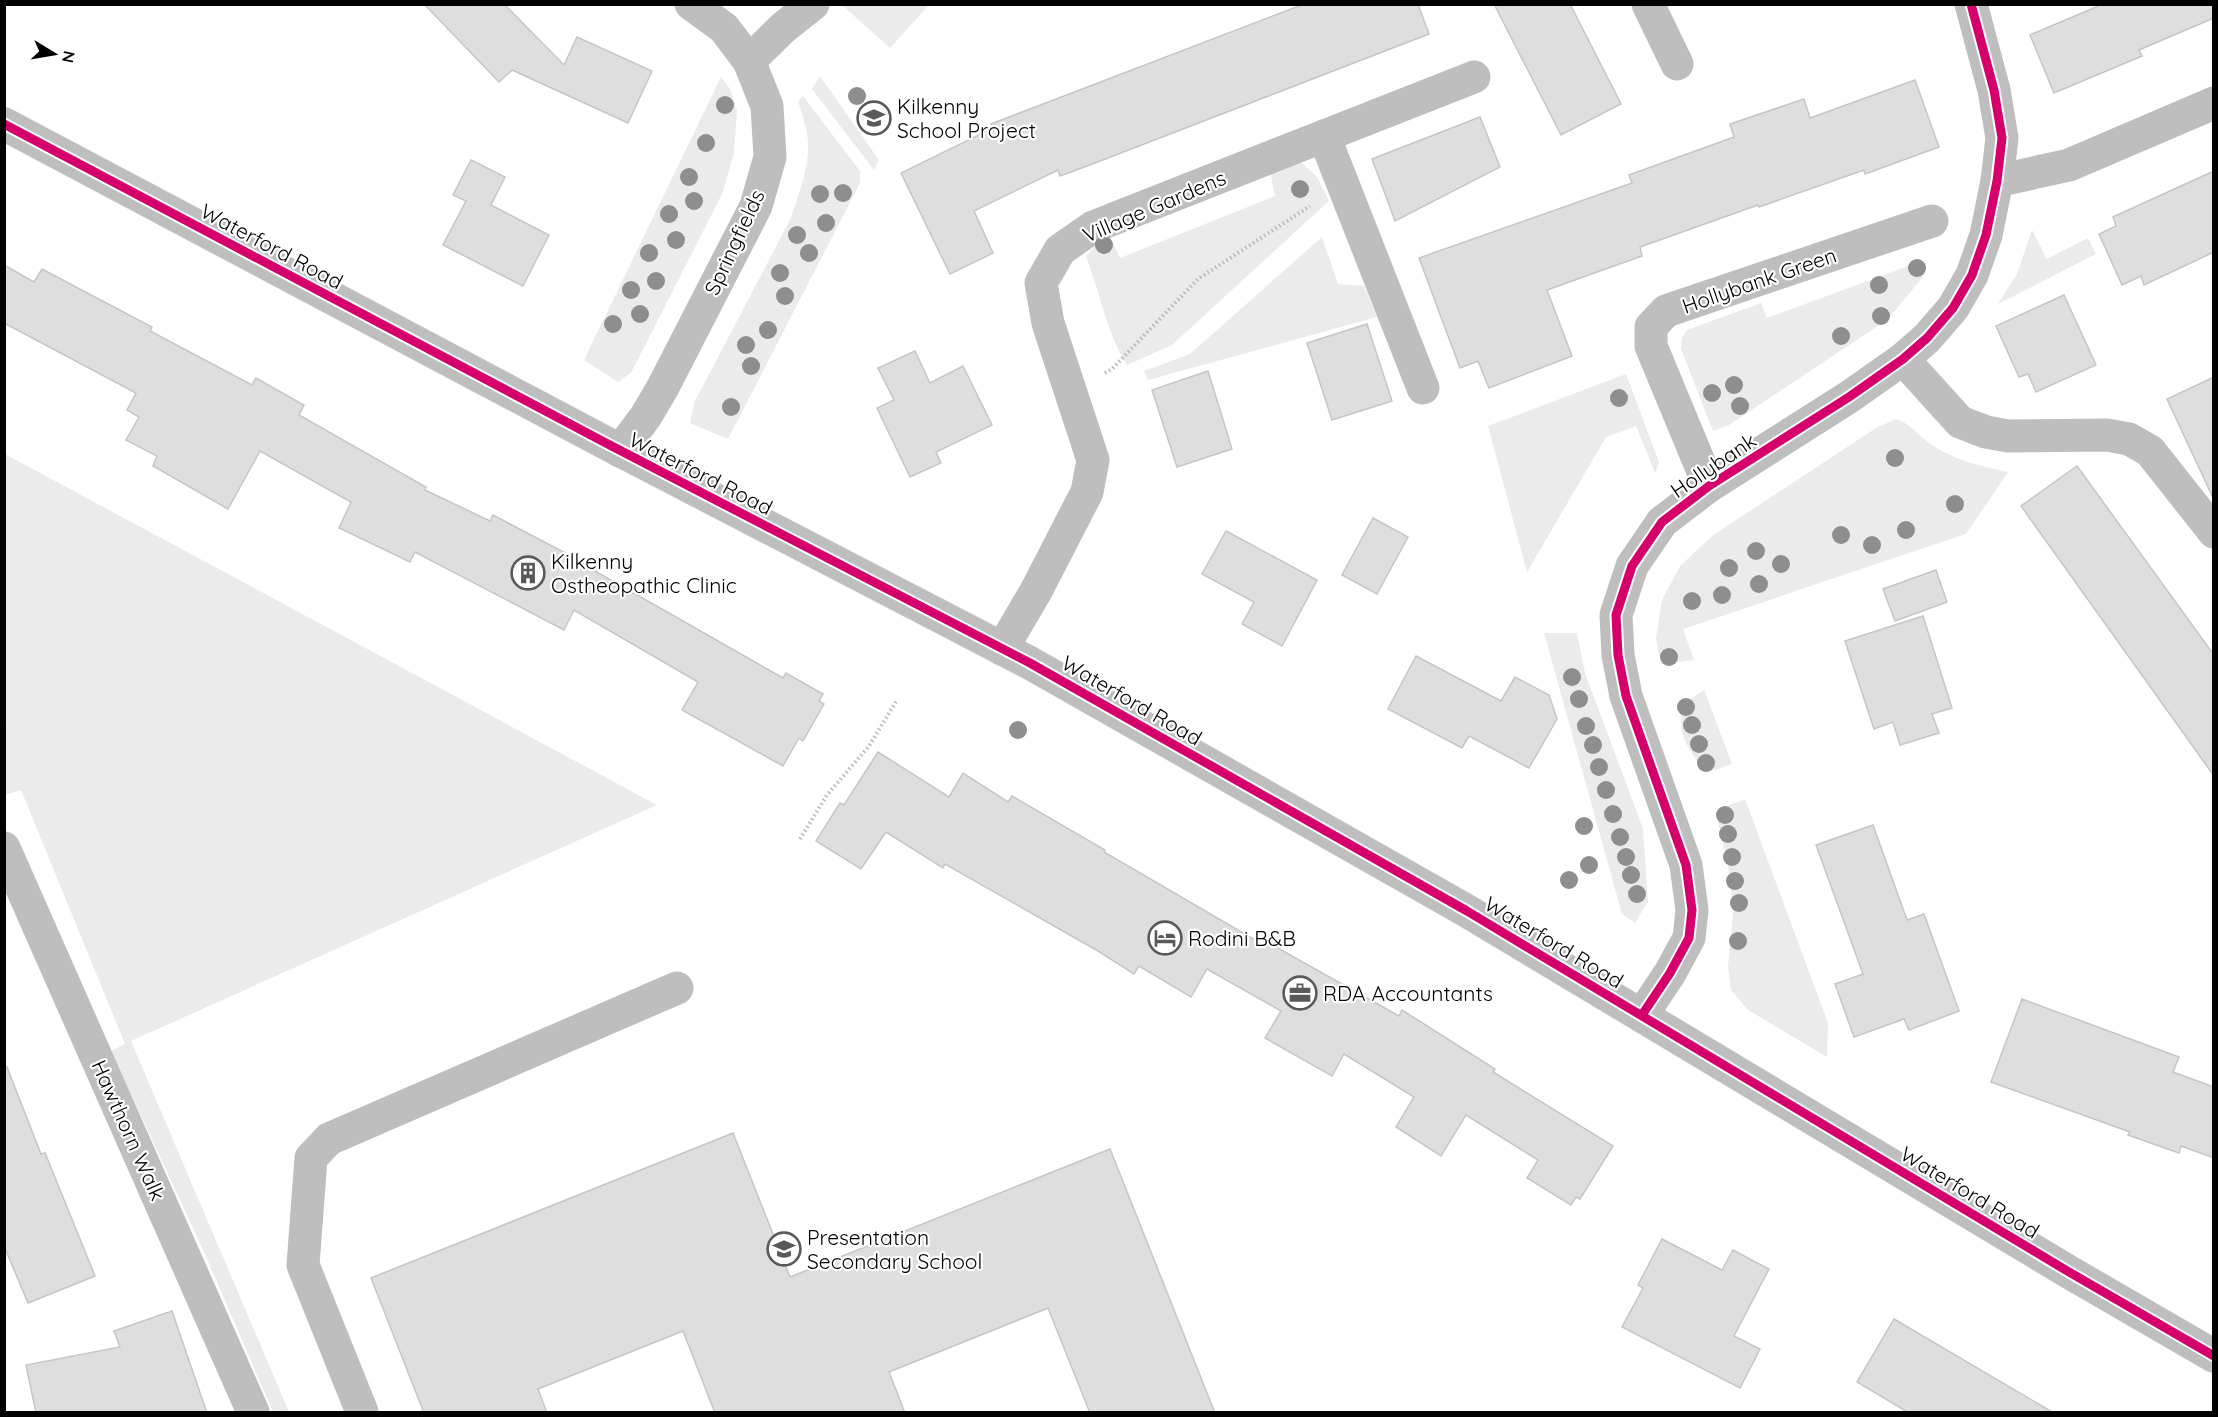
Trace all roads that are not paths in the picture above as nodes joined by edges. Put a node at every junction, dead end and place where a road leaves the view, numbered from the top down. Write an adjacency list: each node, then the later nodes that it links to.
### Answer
1 (691, 4): 5 (street, Springfields)
2 (813, 4): 5 (street)
3 (1648, 4): 6 (street)
4 (1971, 4): 11 (street, Hollybank)
5 (749, 61): 15 (street, Springfields)
6 (1677, 64)
7 (1474, 77): 10 (street, Village Gardens)
8 (2214, 103): 11 (street)
9 (4, 124): 15 (street, Waterford Road)
10 (1324, 136): 14 (street); 18 (street, Village Gardens)
11 (1997, 181): 13 (street, Hollybank)
12 (1932, 221): 16 (street, Hollybank Green)
13 (1903, 358): 16 (street, Hollybank); 17 (street)
14 (1423, 388)
15 (620, 451): 18 (street, Waterford Road)
16 (1709, 486): 21 (street, Hollybank)
17 (2214, 532)
18 (1002, 649): 21 (street, Waterford Road)
19 (4, 848): 23 (street, Hawthorn Walk)
20 (677, 988): 24 (street)
21 (1642, 1016): 22 (street, Waterford Road)
22 (2214, 1356)
23 (253, 1413)
24 (362, 1413)

